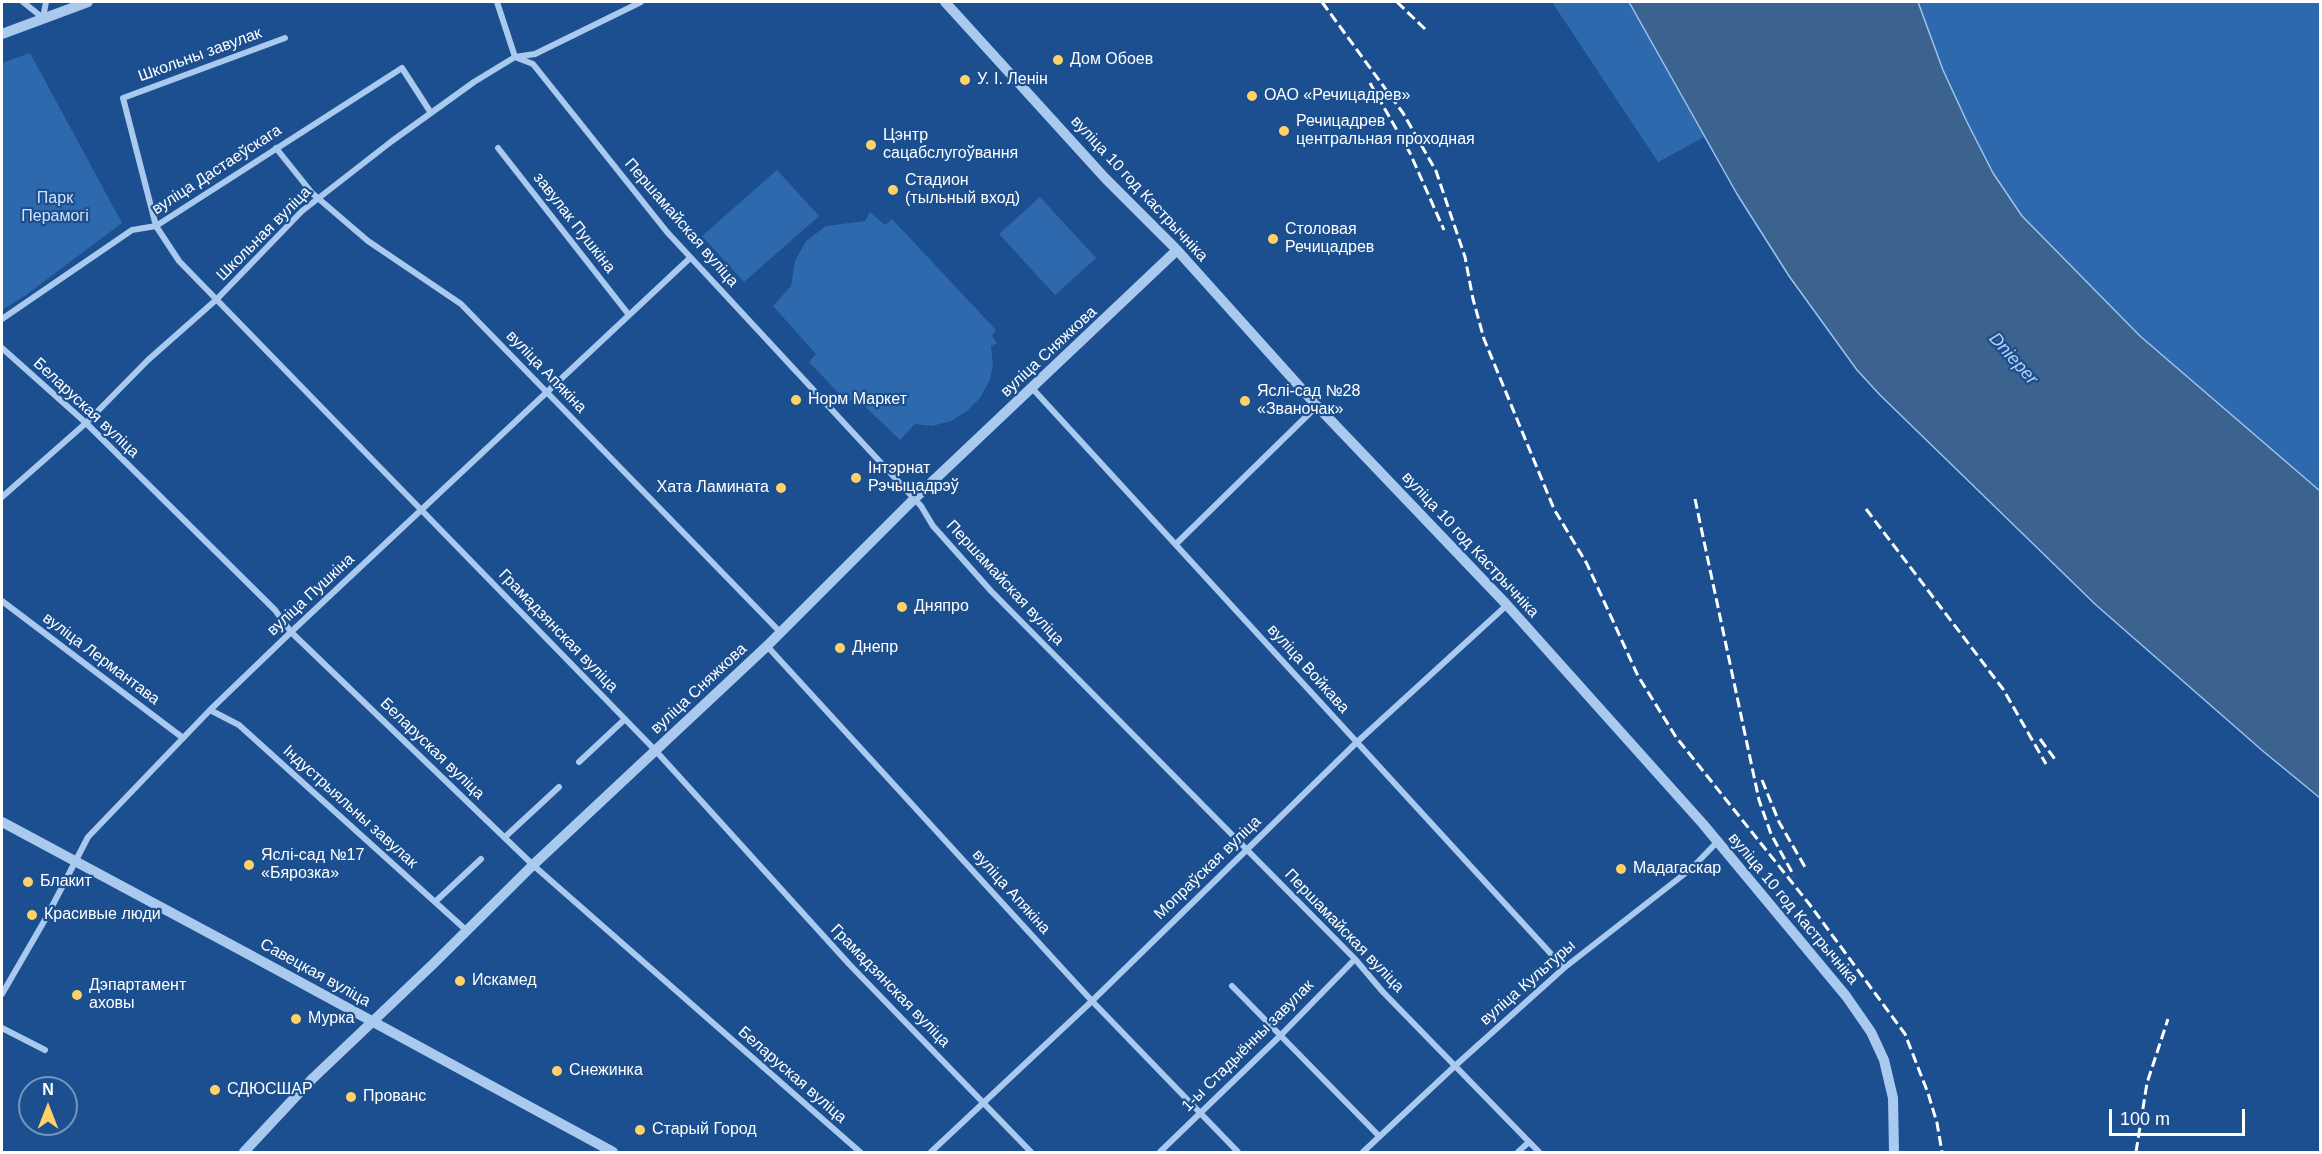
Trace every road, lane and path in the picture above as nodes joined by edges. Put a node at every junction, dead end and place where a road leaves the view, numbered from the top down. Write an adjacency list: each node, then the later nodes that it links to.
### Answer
1 (23, 2): 7 (street)
2 (46, 2): 7 (street)
3 (88, 2): 7 (street)
4 (497, 2): 10 (street)
5 (641, 2): 10 (street, Школьная вуліца)
6 (945, 2): 17 (street, вуліца 10 год Кастрычніка)
7 (43, 18): 8 (street)
8 (2, 34)
9 (285, 38): 11 (street, Школьны завулак)
10 (515, 57): 12 (street, Школьная вуліца); 18 (street, Першамайская вуліца)
11 (123, 98): 16 (street, Грамадзянская вуліца)
12 (431, 113): 13 (street, вуліца Дастаеўскага); 15 (street, Школьная вуліца)
13 (276, 148): 15 (street, вуліца Апякіна); 16 (street, вуліца Дастаеўскага)
14 (498, 148): 20 (street, завулак Пушкіна)
15 (318, 198): 19 (street, Школьная вуліца); 24 (street, вуліца Апякіна)
16 (156, 226): 19 (street, Грамадзянская вуліца); 21 (street, вуліца Дастаеўскага)
17 (1177, 250): 23 (street, вуліца Сняжкова); 25 (street, вуліца 10 год Кастрычніка)
18 (690, 258): 20 (street, вуліца Пушкіна); 28 (street, Першамайская вуліца)
19 (217, 300): 26 (street, Школьная вуліца); 29 (street, Грамадзянская вуліца)
20 (629, 315): 24 (street, вуліца Пушкіна)
21 (2, 319)
22 (2, 348): 26 (street, Беларуская вуліца)
23 (1032, 388): 28 (street, вуліца Сняжкова); 30 (street, вуліца Войкава)
24 (547, 392): 29 (street, вуліца Пушкіна); 34 (street, вуліца Апякіна)
25 (1317, 406): 30 (street); 32 (street, вуліца 10 год Кастрычніка)
26 (86, 423): 27 (street, Школьная вуліца); 33 (street, Беларуская вуліца)
27 (2, 497)
28 (914, 500): 34 (street, вуліца Сняжкова); 46 (street, Першамайская вуліца)
29 (421, 510): 33 (street, вуліца Пушкіна); 37 (street, Грамадзянская вуліца)
30 (1177, 543): 39 (street, вуліца Войкава)
31 (2, 601): 38 (street, вуліца Лермантава)
32 (1507, 605): 39 (street, Мопраўская вуліца); 45 (street, вуліца 10 год Кастрычніка)
33 (291, 632): 36 (street, вуліца Пушкіна); 44 (street, Беларуская вуліца)
34 (781, 633): 35 (street, вуліца Сняжкова)
35 (767, 646): 40 (street, вуліца Сняжкова); 56 (street, вуліца Апякіна)
36 (210, 710): 38 (street, вуліца Пушкіна); 50 (street, Індустрыяльны завулак)
37 (625, 719): 40 (street, Грамадзянская вуліца); 41 (street)
38 (183, 738): 48 (street, вуліца Пушкіна)
39 (1356, 743): 46 (street, Мопраўская вуліца); 53 (street, вуліца Войкава)
40 (656, 750): 49 (street, вуліца Сняжкова); 62 (street, Грамадзянская вуліца)
41 (579, 762)
42 (559, 787): 44 (street)
43 (2, 822): 48 (street, Савецкая вуліца)
44 (505, 837): 49 (street, Беларуская вуліца)
45 (1718, 841): 53 (street, вуліца Культуры); 76 (street, вуліца 10 год Кастрычніка)
46 (1245, 850): 52 (street, Першамайская вуліца); 56 (street, Мопраўская вуліца)
47 (481, 859): 50 (street)
48 (75, 863): 55 (street, вуліца Пушкіна); 57 (street, Савецкая вуліца)
49 (533, 865): 51 (street, вуліца Сняжкова); 68 (street, Беларуская вуліца)
50 (435, 902): 51 (street, Індустрыяльны завулак)
51 (466, 930): 57 (street, вуліца Сняжкова)
52 (1355, 959): 59 (street, 1-ы Стадыённы завулак); 61 (street, Першамайская вуліца)
53 (1564, 968): 61 (street, вуліца Культуры)
54 (1232, 986): 59 (street)
55 (2, 994)
56 (1092, 1001): 62 (street, Мопраўская вуліца); 63 (street, вуліца Апякіна)
57 (372, 1022): 66 (street, вуліца Сняжкова); 67 (street, Савецкая вуліца)
58 (2, 1028): 60 (street)
59 (1280, 1036): 63 (street, 1-ы Стадыённы завулак); 64 (street)
60 (45, 1050)
61 (1456, 1065): 64 (street, вуліца Культуры); 65 (street, Першамайская вуліца)
62 (983, 1103): 69 (street, Мопраўская вуліца); 70 (street, Грамадзянская вуліца)
63 (1200, 1114): 71 (street, 1-ы Стадыённы завулак); 72 (street, вуліца Апякіна)
64 (1379, 1137): 73 (street, вуліца Культуры)
65 (1529, 1142): 74 (street); 75 (street, Першамайская вуліца)
66 (244, 1152)
67 (613, 1152)
68 (860, 1152)
69 (931, 1152)
70 (1031, 1152)
71 (1160, 1152)
72 (1238, 1152)
73 (1363, 1152)
74 (1518, 1152)
75 (1539, 1152)
76 (1894, 1152)

